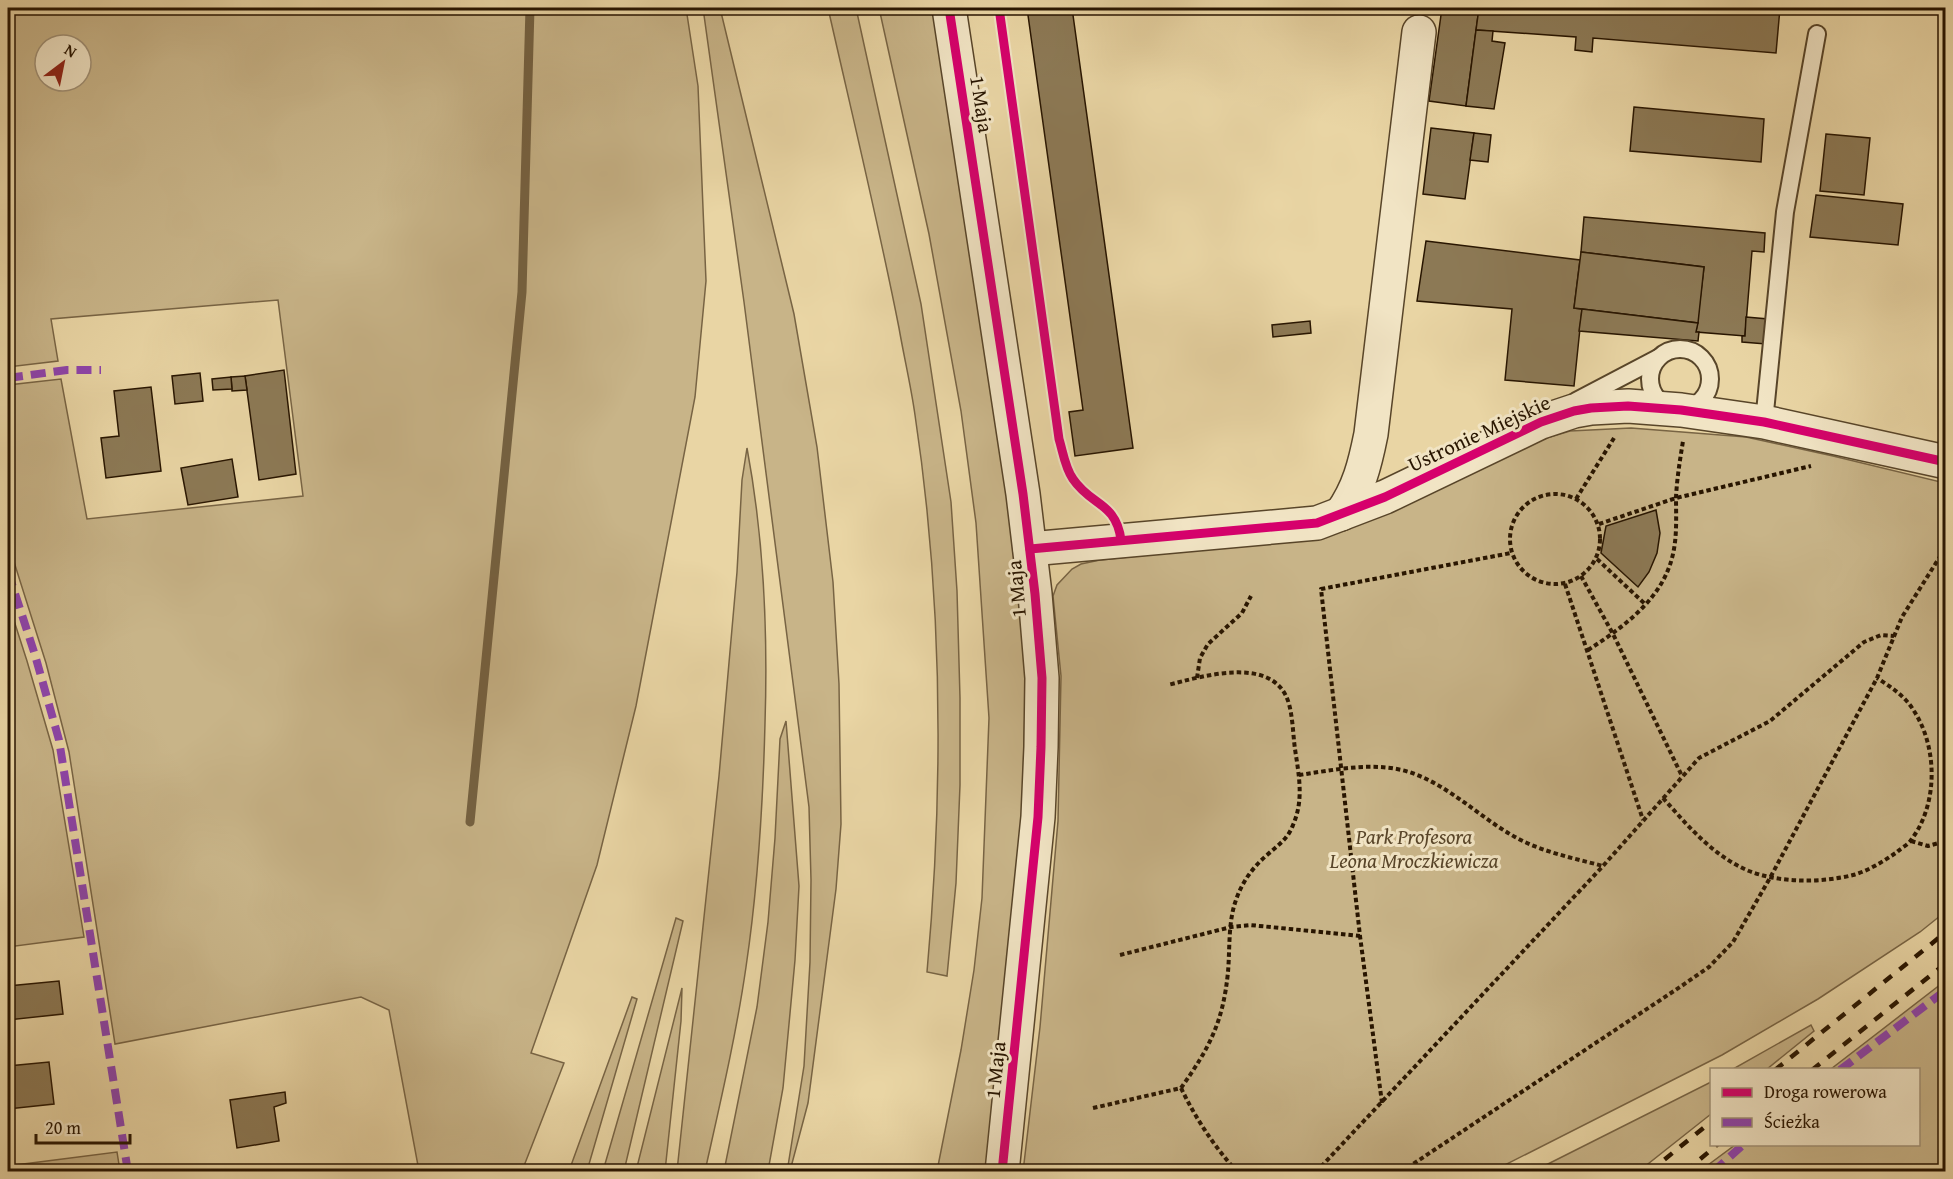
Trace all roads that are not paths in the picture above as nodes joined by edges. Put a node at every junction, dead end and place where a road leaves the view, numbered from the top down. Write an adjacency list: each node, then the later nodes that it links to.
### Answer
1 (949, 8): 10 (street, 1 Maja)
2 (1419, 32): 9 (street)
3 (1818, 33): 6 (lane)
4 (1658, 358): 5 (lane); 5 (lane); 7 (lane)
5 (1681, 410): 6 (street, Ustronie Miejskie); 7 (street, Ustronie Miejskie)
6 (1764, 422): 8 (street, Ustronie Miejskie)
7 (1526, 429): 9 (street, Ustronie Miejskie)
8 (1946, 462)
9 (1341, 514): 10 (street, Ustronie Miejskie)
10 (1030, 549): 11 (street, 1 Maja)
11 (1002, 1172)

